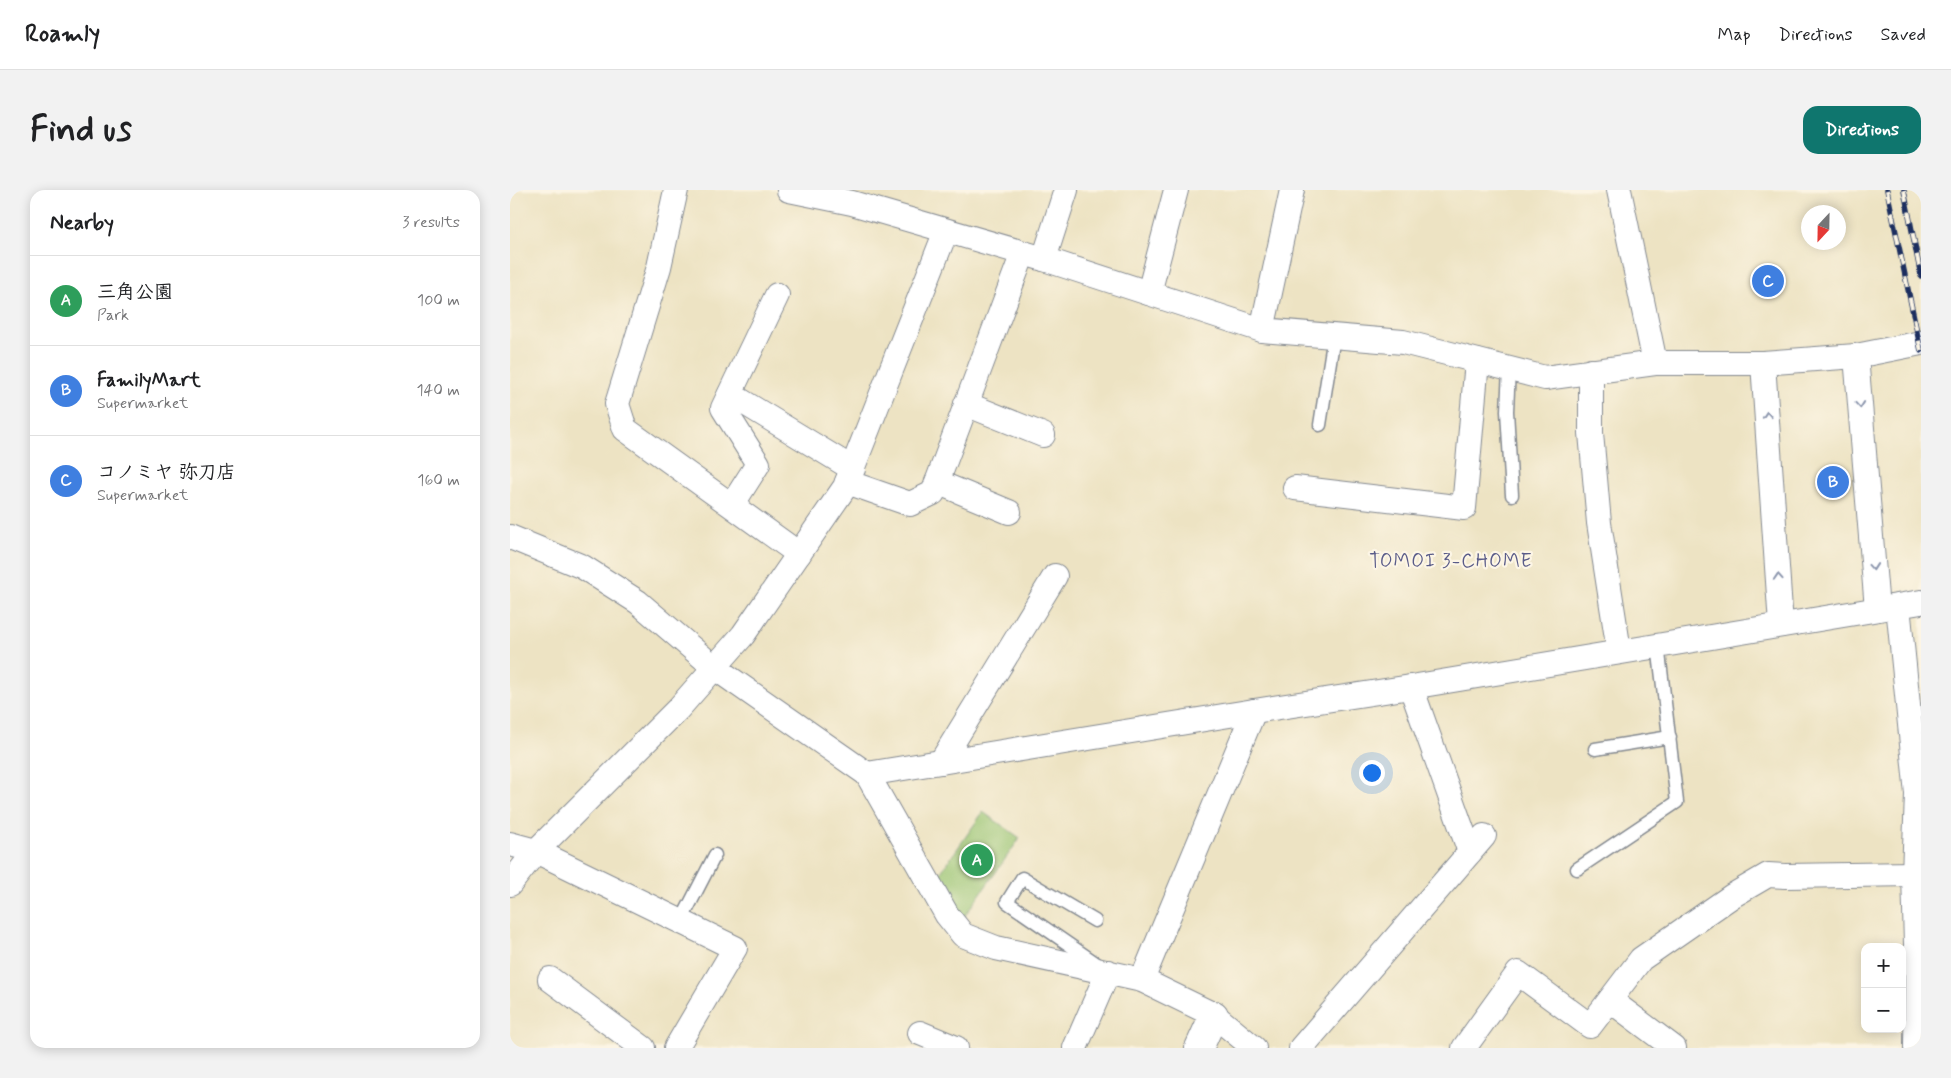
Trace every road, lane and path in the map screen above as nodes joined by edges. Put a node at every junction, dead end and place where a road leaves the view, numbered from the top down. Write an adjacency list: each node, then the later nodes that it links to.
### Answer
1 (676, 190): 29 (street)
2 (788, 190): 7 (street)
3 (1066, 190): 9 (street)
4 (1176, 190): 10 (street)
5 (1292, 190): 12 (street)
6 (1619, 190): 17 (street)
7 (853, 196): 8 (street)
8 (946, 231): 9 (street); 25 (street)
9 (1033, 256): 10 (street); 22 (street)
10 (1149, 293): 12 (street)
11 (777, 294): 21 (street)
12 (1262, 330): 13 (street)
13 (1334, 336): 16 (street); 23 (lane)
14 (1921, 343): 15 (street)
15 (1856, 356): 18 (street); 35 (street, one-way to 35)
16 (1477, 361): 19 (street); 27 (street)
17 (1655, 363): 18 (street); 20 (street)
18 (1763, 363): 36 (street, one-way to 18)
19 (1509, 368): 20 (street); 28 (lane)
20 (1591, 371): 38 (street)
21 (730, 394): 25 (street); 29 (street)
22 (966, 404): 24 (street); 26 (street)
23 (1320, 425)
24 (1043, 434)
25 (850, 475): 26 (street); 32 (street)
26 (937, 482): 30 (street)
27 (1295, 488)
28 (1512, 495)
29 (732, 505): 32 (street)
30 (1008, 512)
31 (510, 537): 39 (street)
32 (799, 554): 39 (street)
33 (1055, 576): 44 (street)
34 (1921, 602): 35 (street)
35 (1887, 607): 36 (street); 50 (street)
36 (1781, 626): 37 (street)
37 (1658, 645): 38 (street); 42 (lane)
38 (1619, 651): 40 (street)
39 (715, 668): 45 (street); 47 (street)
40 (1411, 687): 41 (street); 66 (street)
41 (1254, 711): 44 (street); 56 (street)
42 (1670, 737): 43 (lane); 49 (lane)
43 (1595, 749)
44 (941, 762): 45 (street)
45 (867, 774): 54 (street)
46 (510, 844): 47 (street)
47 (536, 851): 51 (street); 52 (street)
48 (715, 854): 52 (lane)
49 (1577, 869)
50 (1914, 874): 57 (street); 69 (street)
51 (510, 884)
52 (681, 921): 61 (street)
53 (1095, 922): 54 (lane)
54 (1108, 972): 56 (street); 63 (street)
55 (550, 979): 60 (street)
56 (1142, 980): 58 (street)
57 (1610, 1000): 67 (street); 68 (street)
58 (1214, 1015): 64 (street); 65 (street)
59 (920, 1033): 62 (street)
60 (643, 1048)
61 (676, 1048)
62 (956, 1048)
63 (1075, 1048)
64 (1199, 1048)
65 (1254, 1048)
66 (1301, 1048)
67 (1464, 1048)
68 (1674, 1048)
69 (1916, 1048)

